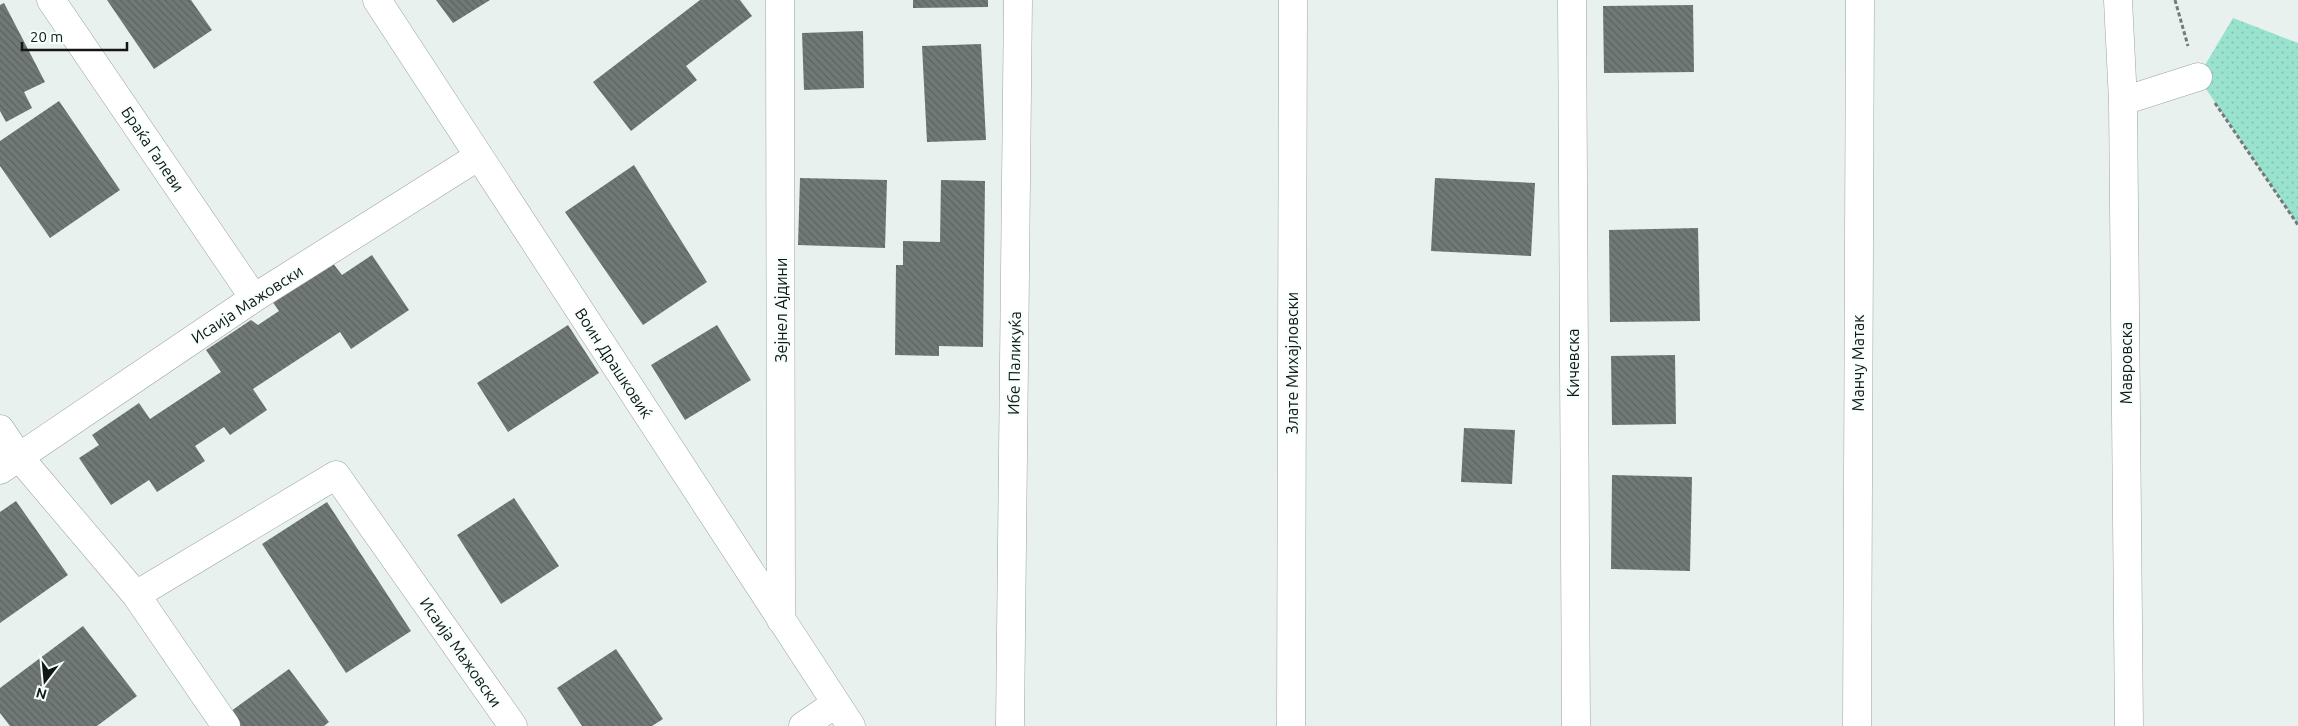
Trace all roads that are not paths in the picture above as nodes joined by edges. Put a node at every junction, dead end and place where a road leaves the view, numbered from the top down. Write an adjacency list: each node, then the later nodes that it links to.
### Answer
1 (51, 0): 12 (street, Браќа Галеви)
2 (377, 0): 11 (street, Воин Драшковиќ)
3 (780, 0): 16 (street, Зејнел Ајдини)
4 (1018, 0): 22 (street, Ибе Паликуќа)
5 (1293, 0): 23 (street, Злате Михајловски)
6 (1572, 0): 24 (street, Кичевска)
7 (1860, 0): 25 (street, Манчу Матак)
8 (2118, 0): 10 (street, Мавровска)
9 (2198, 78): 10 (street)
10 (2123, 101): 26 (street, Мавровска)
11 (479, 156): 12 (street, Исаија Мажовски); 16 (street, Воин Драшковиќ)
12 (254, 298): 14 (street, Исаија Мажовски)
13 (0, 430): 14 (street)
14 (9, 464): 15 (street)
15 (136, 595): 18 (street); 19 (street, Исаија Мажовски)
16 (781, 620): 17 (street, Воин Драшковиќ)
17 (835, 704): 20 (street); 21 (street, Воин Драшковиќ)
18 (226, 726)
19 (514, 726)
20 (803, 726)
21 (851, 726)
22 (1010, 726)
23 (1291, 726)
24 (1576, 726)
25 (1857, 726)
26 (2129, 726)

